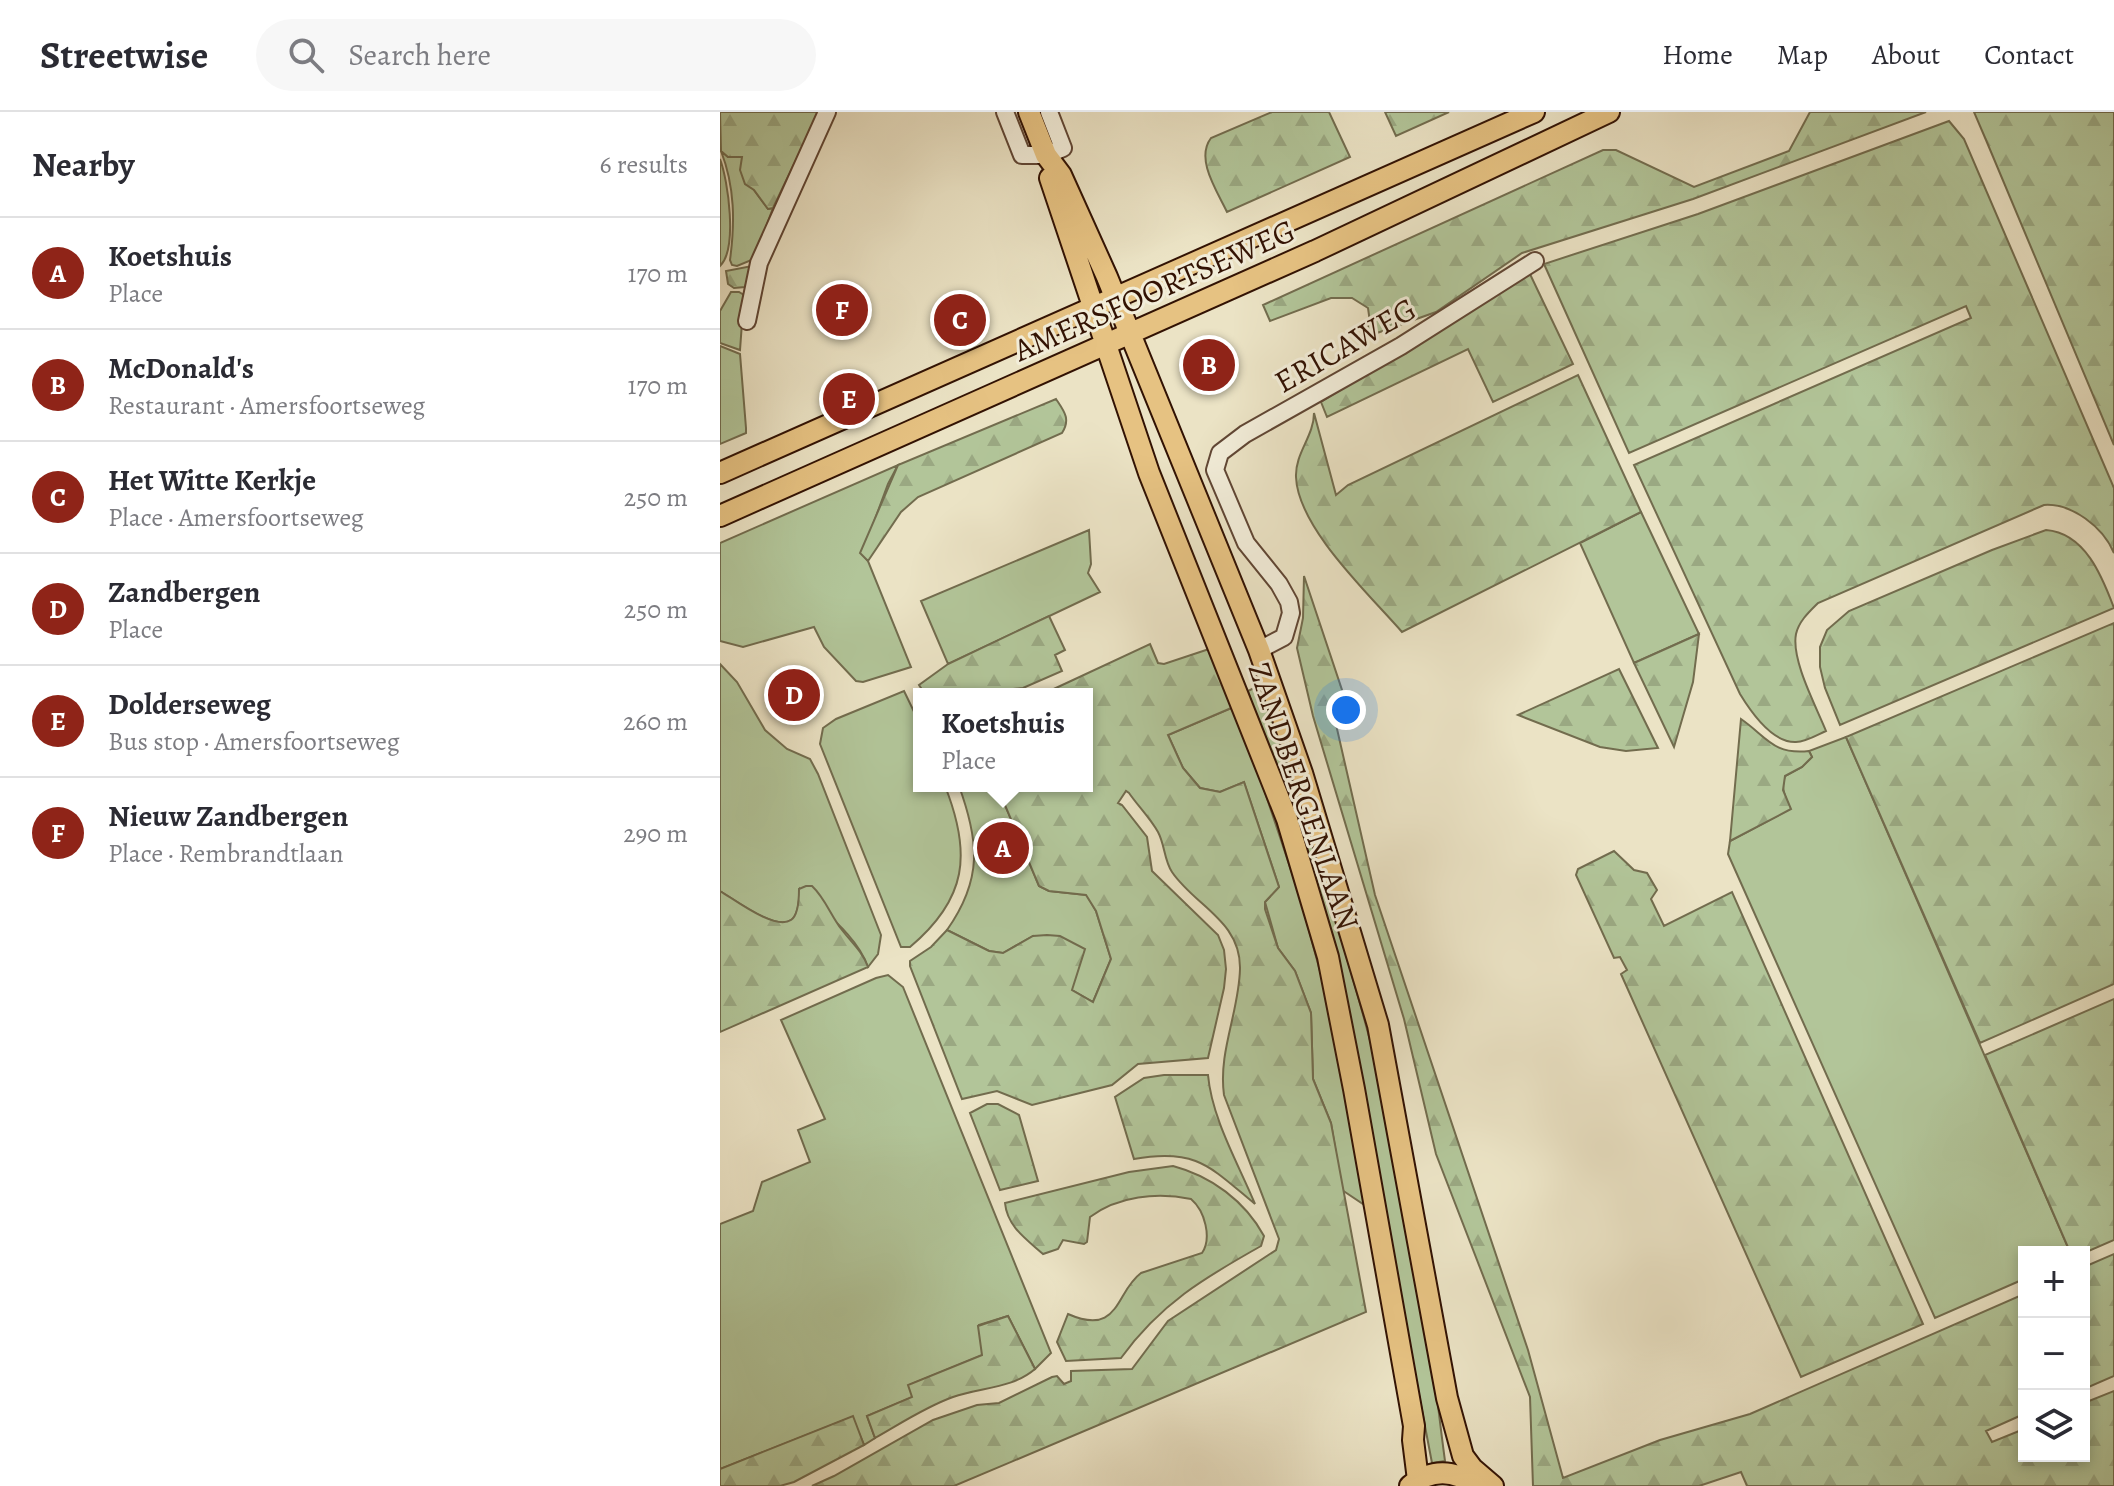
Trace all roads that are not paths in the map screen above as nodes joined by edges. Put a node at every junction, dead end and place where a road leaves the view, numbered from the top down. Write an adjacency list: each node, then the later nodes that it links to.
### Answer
1 (827, 112): 11 (street)
2 (1005, 112): 7 (street)
3 (1029, 112): 7 (main road)
4 (1049, 112): 7 (street)
5 (1534, 112): 9 (main road, AMERSFOORTSEWEG)
6 (1609, 112): 12 (main road, AMERSFOORTSEWEG)
7 (1046, 155): 9 (main road, ZANDBERGENLAAN); 10 (main road, ZANDBERGENLAAN)
8 (1535, 261): 16 (street, ERICAWEG)
9 (1116, 299): 10 (main road, AMERSFOORTSEWEG); 12 (main road, ZANDBERGENLAAN)
10 (1094, 308): 13 (main road, ZANDBERGENLAAN); 14 (main road, AMERSFOORTSEWEG)
11 (747, 321)
12 (1129, 334): 13 (main road, AMERSFOORTSEWEG); 16 (main road, ZANDBERGENLAAN)
13 (1106, 345): 15 (main road, AMERSFOORTSEWEG); 17 (main road, ZANDBERGENLAAN)
14 (720, 473)
15 (720, 516)
16 (1259, 650): 17 (main road); 18 (main road, ZANDBERGENLAAN)
17 (1226, 662): 19 (main road, ZANDBERGENLAAN)
18 (1469, 1477): 19 (main road); 20 (main road)
19 (1421, 1482)
20 (1493, 1486)

